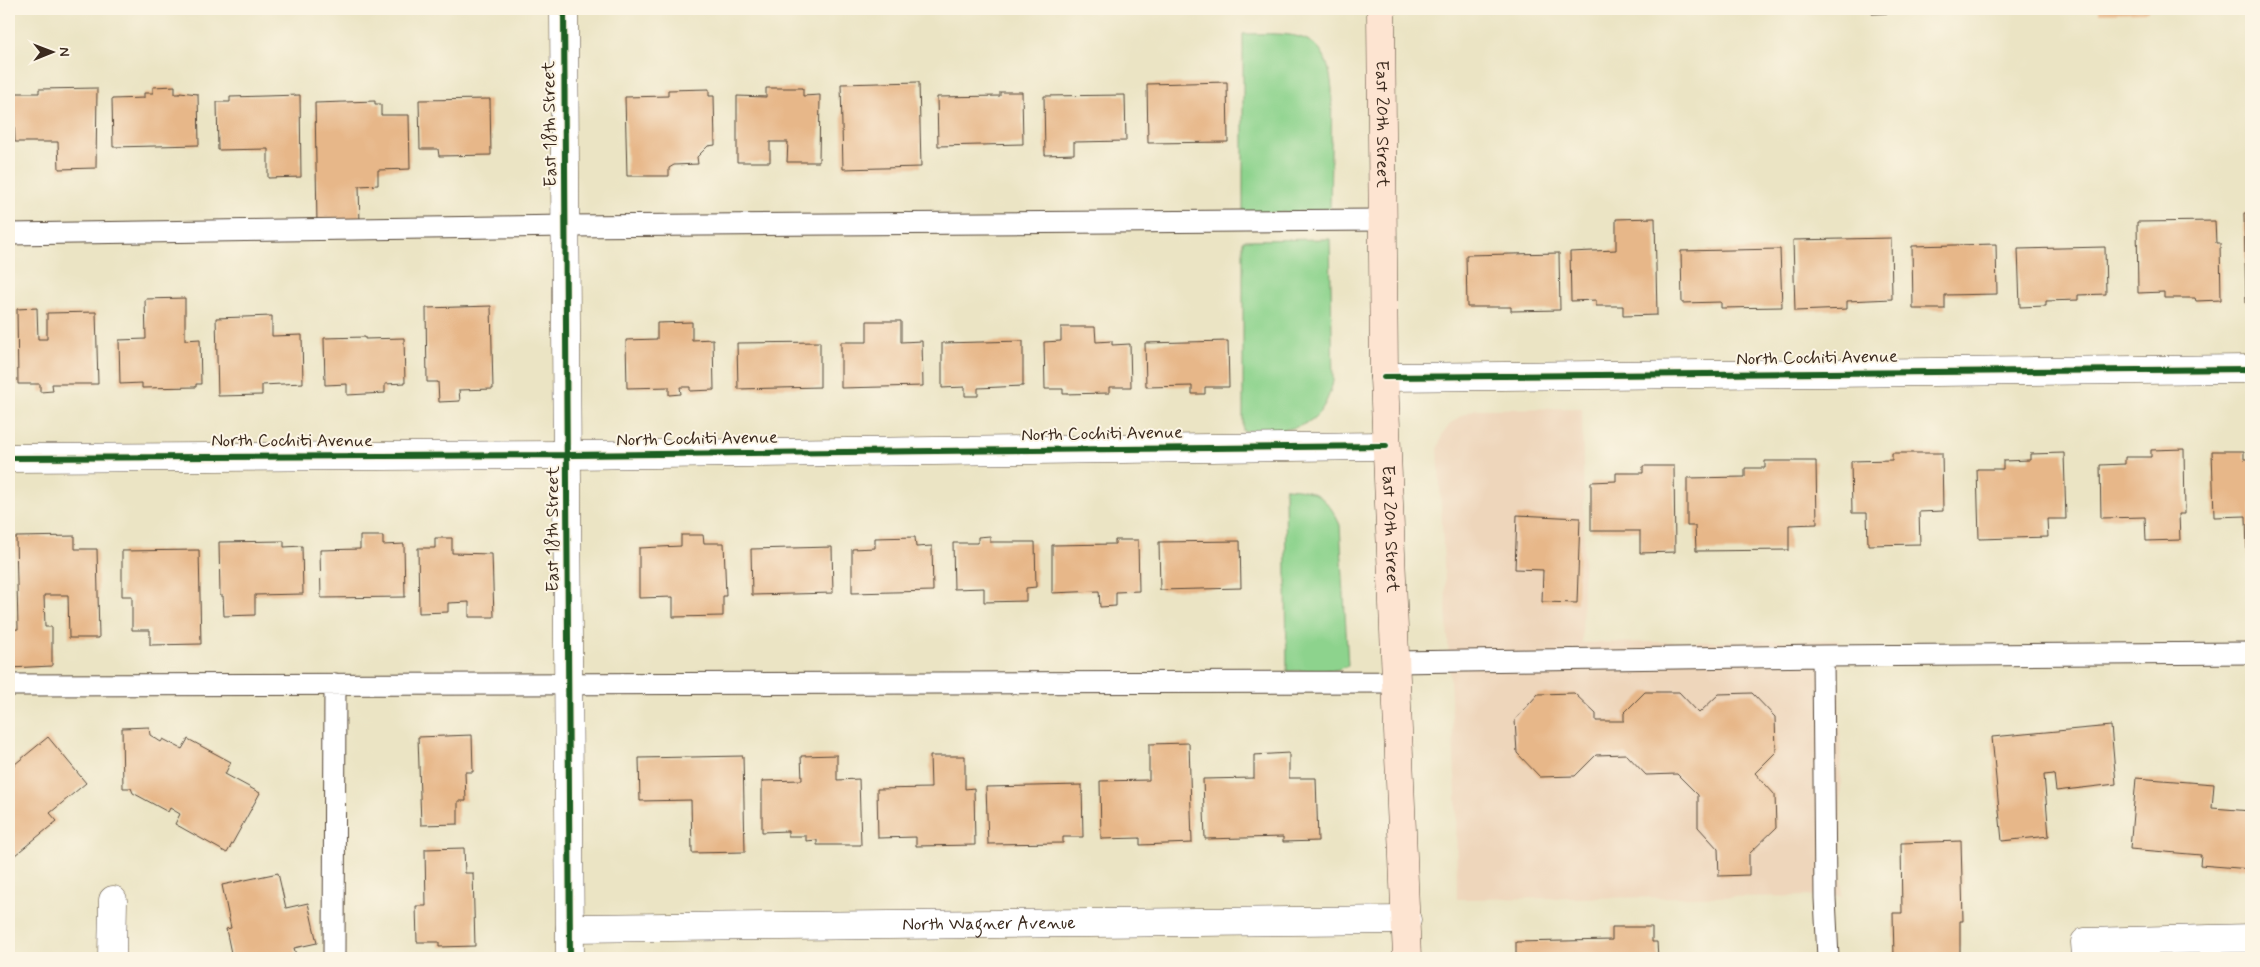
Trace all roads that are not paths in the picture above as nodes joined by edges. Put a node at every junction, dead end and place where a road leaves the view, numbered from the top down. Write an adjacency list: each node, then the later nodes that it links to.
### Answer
1 (564, 9): 4 (street, East 18th Street)
2 (1382, 9): 3 (main road, East 20th Street)
3 (1382, 220): 4 (lane); 7 (main road, East 20th Street)
4 (566, 226): 5 (lane); 9 (street, East 18th Street)
5 (9, 234)
6 (2251, 369): 7 (street, North Cochiti Avenue)
7 (1384, 376): 8 (main road, East 20th Street)
8 (1386, 446): 9 (street, North Cochiti Avenue); 13 (main road, East 20th Street)
9 (568, 455): 10 (street, North Cochiti Avenue); 14 (street, East 18th Street)
10 (9, 458)
11 (2251, 653): 12 (lane)
12 (1823, 656): 13 (lane); 25 (lane)
13 (1396, 672): 14 (lane); 18 (main road, East 20th Street)
14 (569, 683): 15 (lane); 19 (street, East 18th Street)
15 (335, 684): 16 (lane); 22 (lane)
16 (9, 685)
17 (113, 900): 21 (street)
18 (1407, 920): 19 (street, North Wagner Avenue); 24 (main road, East 20th Street)
19 (570, 928): 23 (street, East 18th Street)
20 (2251, 938): 26 (street)
21 (112, 958)
22 (334, 958)
23 (570, 958)
24 (1408, 958)
25 (1828, 958)
26 (2086, 958)

